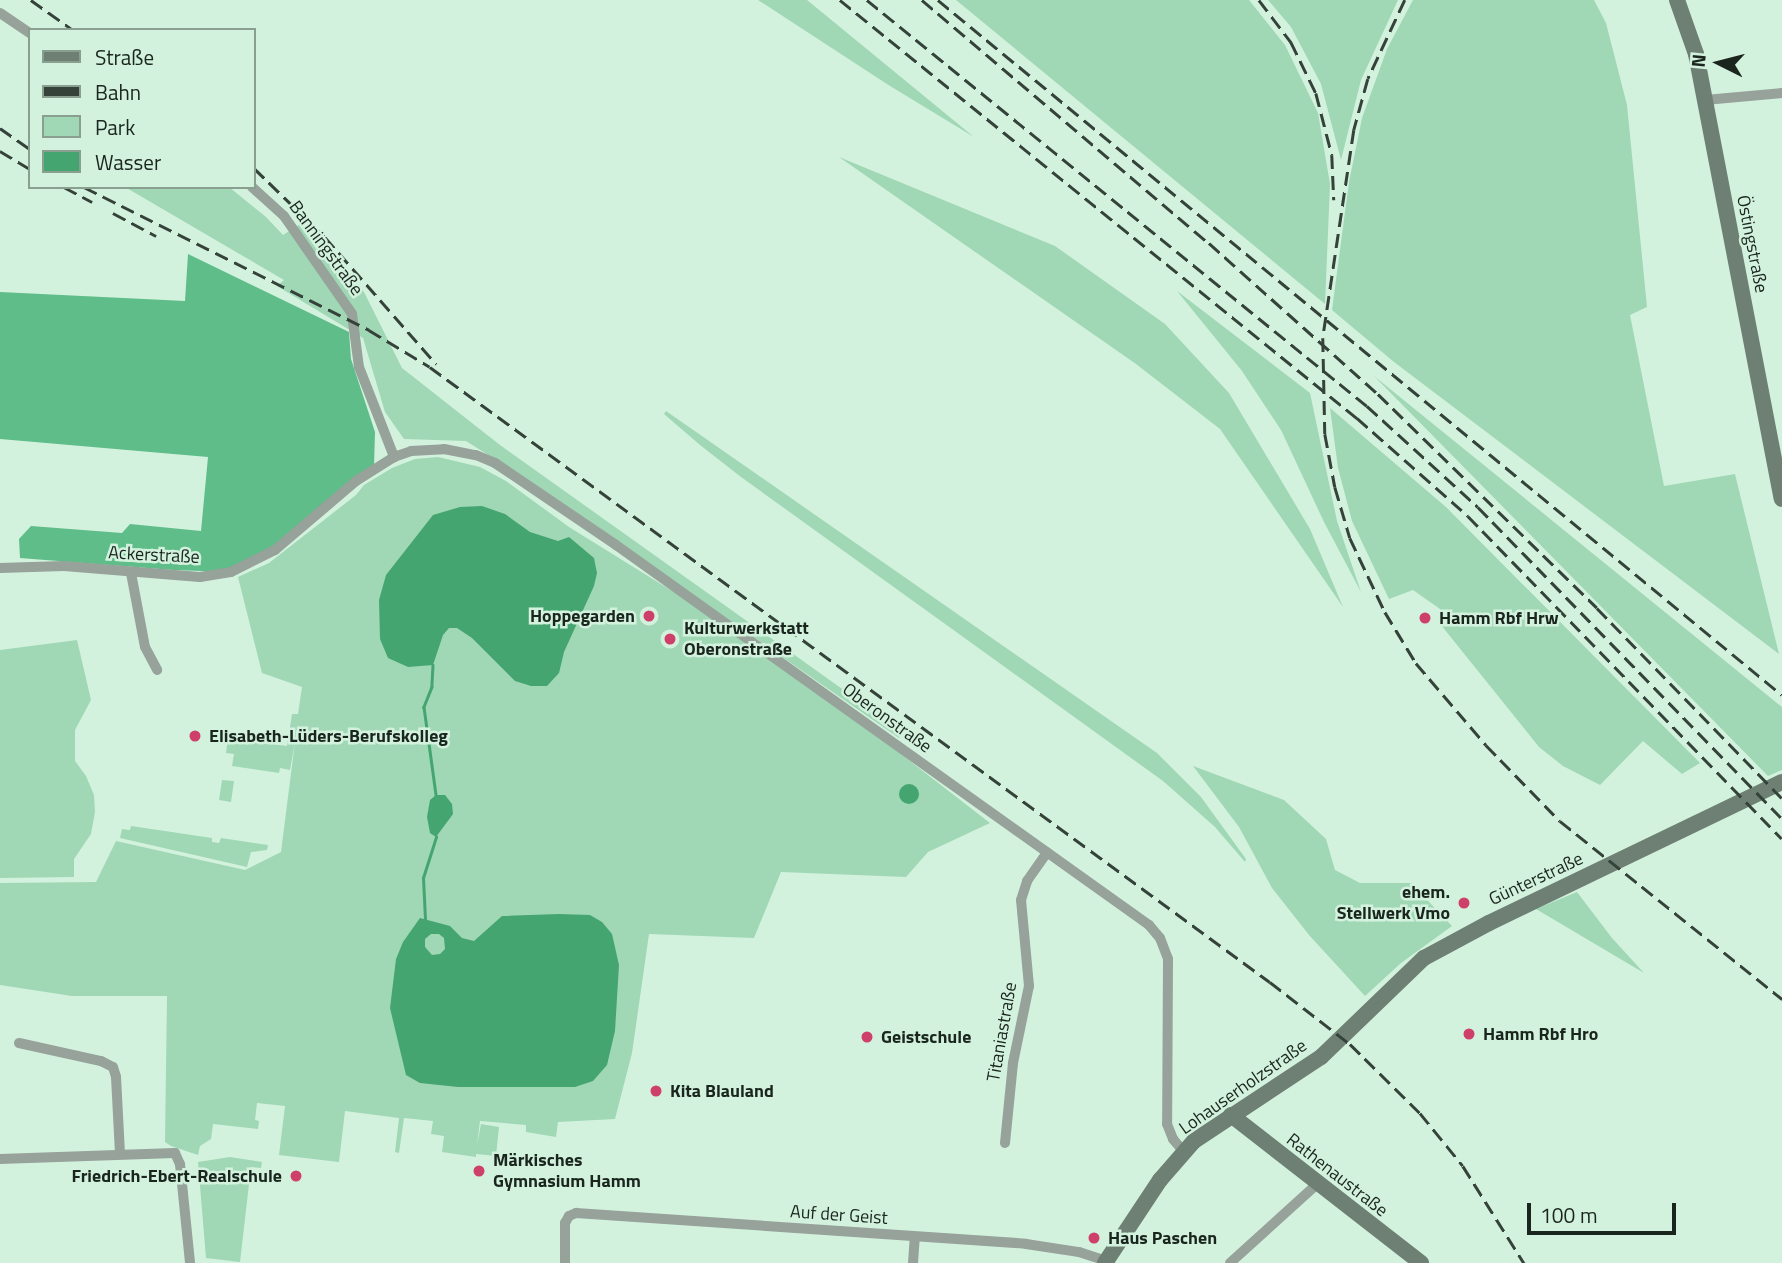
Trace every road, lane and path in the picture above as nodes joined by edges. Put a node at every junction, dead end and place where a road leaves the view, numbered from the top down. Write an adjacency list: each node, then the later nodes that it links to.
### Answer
1 (1677, 0): 5 (street, Östingstraße)
2 (0, 13): 3 (street)
3 (28, 32)
4 (1782, 93): 5 (street)
5 (1705, 100): 8 (street, Östingstraße)
6 (254, 189): 7 (street, Banningstraße)
7 (394, 457): 11 (street, Ackerstraße); 14 (street, Oberonstraße)
8 (1780, 475): 9 (street, Östingstraße)
9 (1782, 499)
10 (0, 568): 11 (street, Ackerstraße)
11 (131, 573): 12 (street)
12 (156, 670)
13 (1782, 782): 16 (street, Günterstraße)
14 (1047, 852): 18 (street, Titaniastraße); 19 (street, Oberonstraße)
15 (19, 1043): 20 (street)
16 (1331, 1048): 17 (street, Lohauserholzstraße)
17 (1231, 1115): 19 (street, Lohauserholzstraße); 22 (street, Rathenaustraße)
18 (1005, 1143)
19 (1184, 1152): 24 (street, Lohauserholzstraße)
20 (120, 1154): 21 (street); 25 (street)
21 (0, 1159)
22 (1317, 1184): 28 (street); 29 (street, Rathenaustraße)
23 (915, 1237): 24 (street, Auf der Geist); 26 (street, Auf der Geist); 27 (street)
24 (1106, 1262)
25 (190, 1263)
26 (565, 1263)
27 (913, 1263)
28 (1230, 1263)
29 (1421, 1263)

